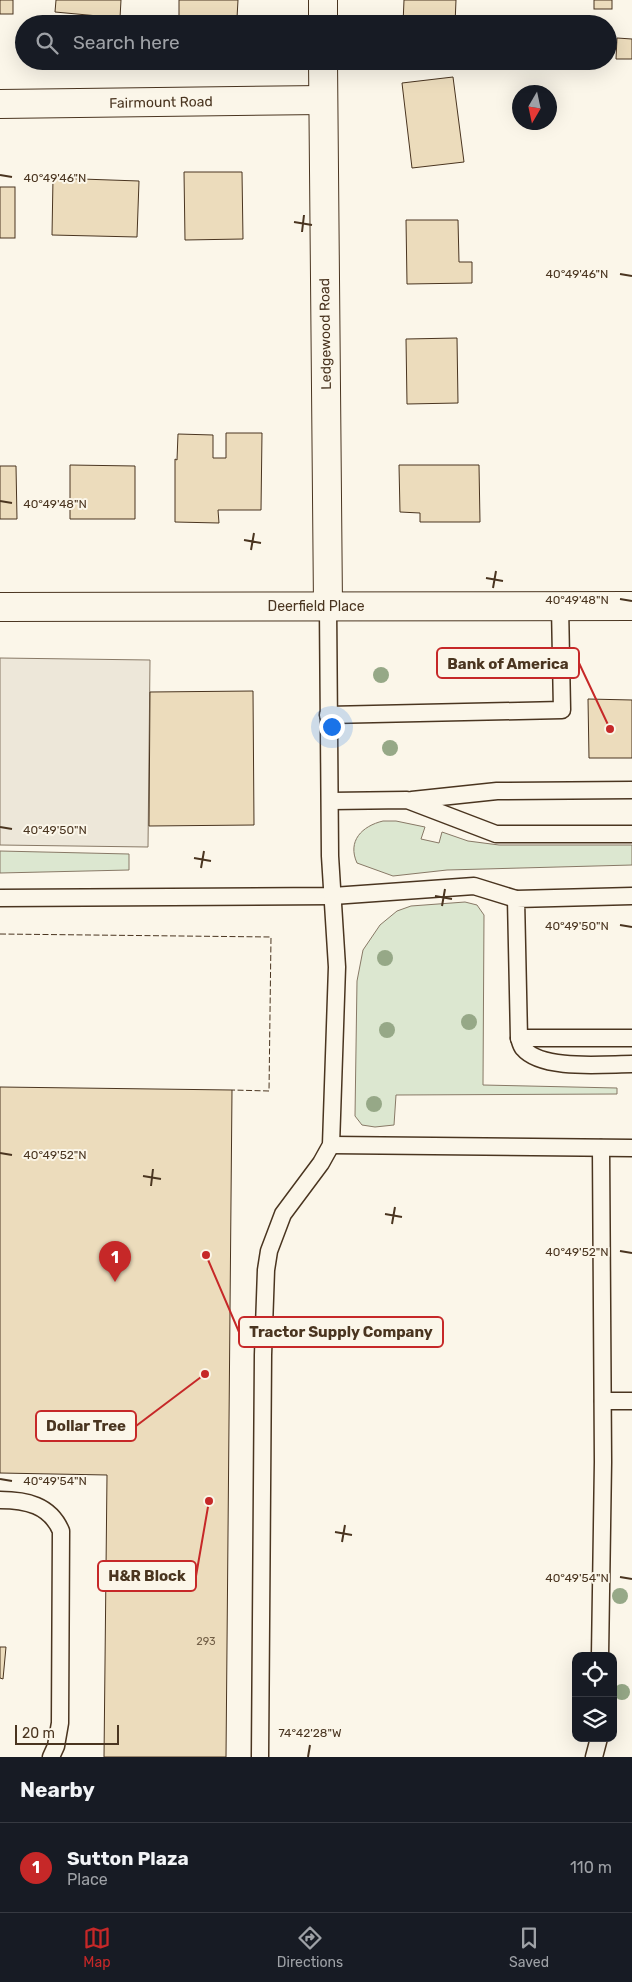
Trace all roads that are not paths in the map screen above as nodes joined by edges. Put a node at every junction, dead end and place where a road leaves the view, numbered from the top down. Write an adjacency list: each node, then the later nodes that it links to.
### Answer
1 (323, 0): 2 (street)
2 (323, 15)
3 (323, 70): 4 (street, Ledgewood Road)
4 (322, 100): 5 (street, Fairmount Road); 6 (street, Ledgewood Road)
5 (0, 104)
6 (328, 606): 7 (street, Deerfield Place); 9 (street, Deerfield Place); 10 (lane)
7 (560, 606): 8 (street, Deerfield Place); 10 (lane)
8 (632, 606)
9 (0, 607)
10 (328, 715): 13 (lane)
11 (632, 790): 12 (lane)
12 (407, 800): 13 (lane); 14 (lane)
13 (330, 801): 15 (lane)
14 (632, 834)
15 (333, 896): 17 (lane); 18 (lane); 22 (lane)
16 (632, 896): 18 (lane)
17 (0, 898)
18 (516, 899): 19 (lane)
19 (519, 1038): 20 (lane); 21 (lane)
20 (632, 1038)
21 (632, 1064)
22 (331, 1145): 23 (lane); 31 (lane)
23 (601, 1148): 24 (lane); 25 (lane)
24 (632, 1148)
25 (603, 1401): 26 (lane); 28 (lane)
26 (632, 1401)
27 (0, 1500): 30 (lane)
28 (600, 1652)
29 (598, 1742): 32 (lane)
30 (51, 1757)
31 (260, 1757)
32 (594, 1757)

